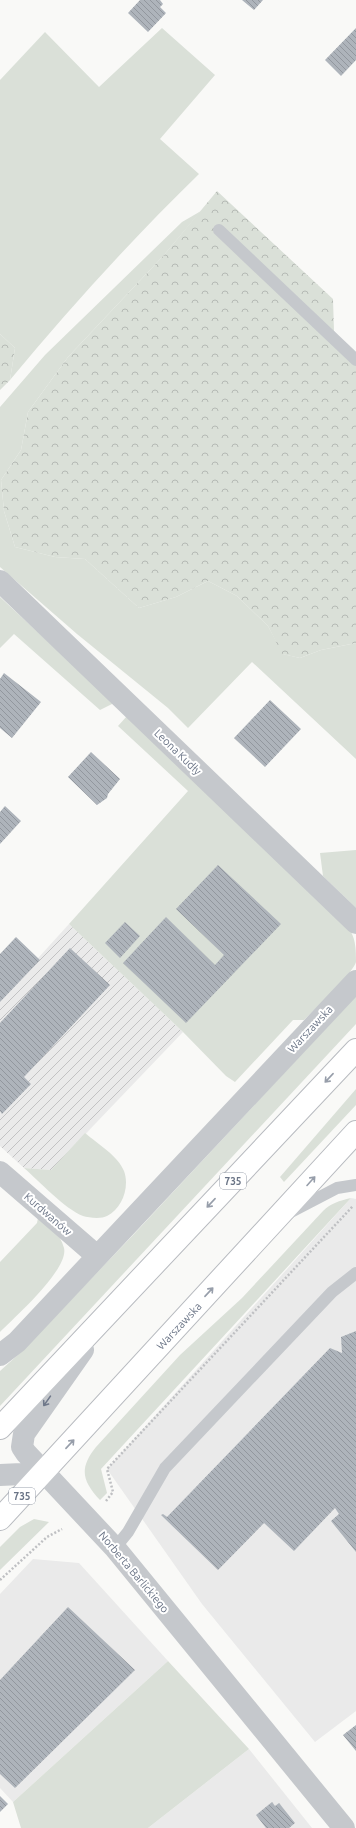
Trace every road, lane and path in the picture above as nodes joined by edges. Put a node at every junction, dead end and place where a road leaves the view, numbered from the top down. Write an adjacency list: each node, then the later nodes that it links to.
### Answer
1 (219, 230): 2 (lane)
2 (356, 360)
3 (0, 581): 4 (street, Leona Kudły)
4 (356, 923)
5 (356, 981): 12 (street, Warszawska)
6 (356, 1050): 14 (main road, 735, one-way to 14)
7 (356, 1132): 11 (main road, Warszawska / 735, one-way to 7)
8 (0, 1172): 12 (street, Kurdwanów)
9 (356, 1185): 11 (lane)
10 (356, 1203): 19 (path)
11 (276, 1220): 17 (main road, Warszawska / 735, one-way to 11)
12 (97, 1256): 15 (street, Warszawska)
13 (356, 1273): 21 (lane)
14 (110, 1311): 16 (main road, 735); 17 (street, Norberta Barlickiego, one-way to 17)
15 (0, 1355)
16 (0, 1428)
17 (43, 1473): 18 (street); 19 (street, Norberta Barlickiego); 20 (main road, Warszawska / 735)
18 (0, 1475)
19 (85, 1516): 21 (street, Norberta Barlickiego); 22 (path)
20 (0, 1519)
21 (116, 1548): 25 (street, Norberta Barlickiego)
22 (6, 1574): 23 (path); 24 (path)
23 (0, 1575)
24 (0, 1580)
25 (344, 1828)

